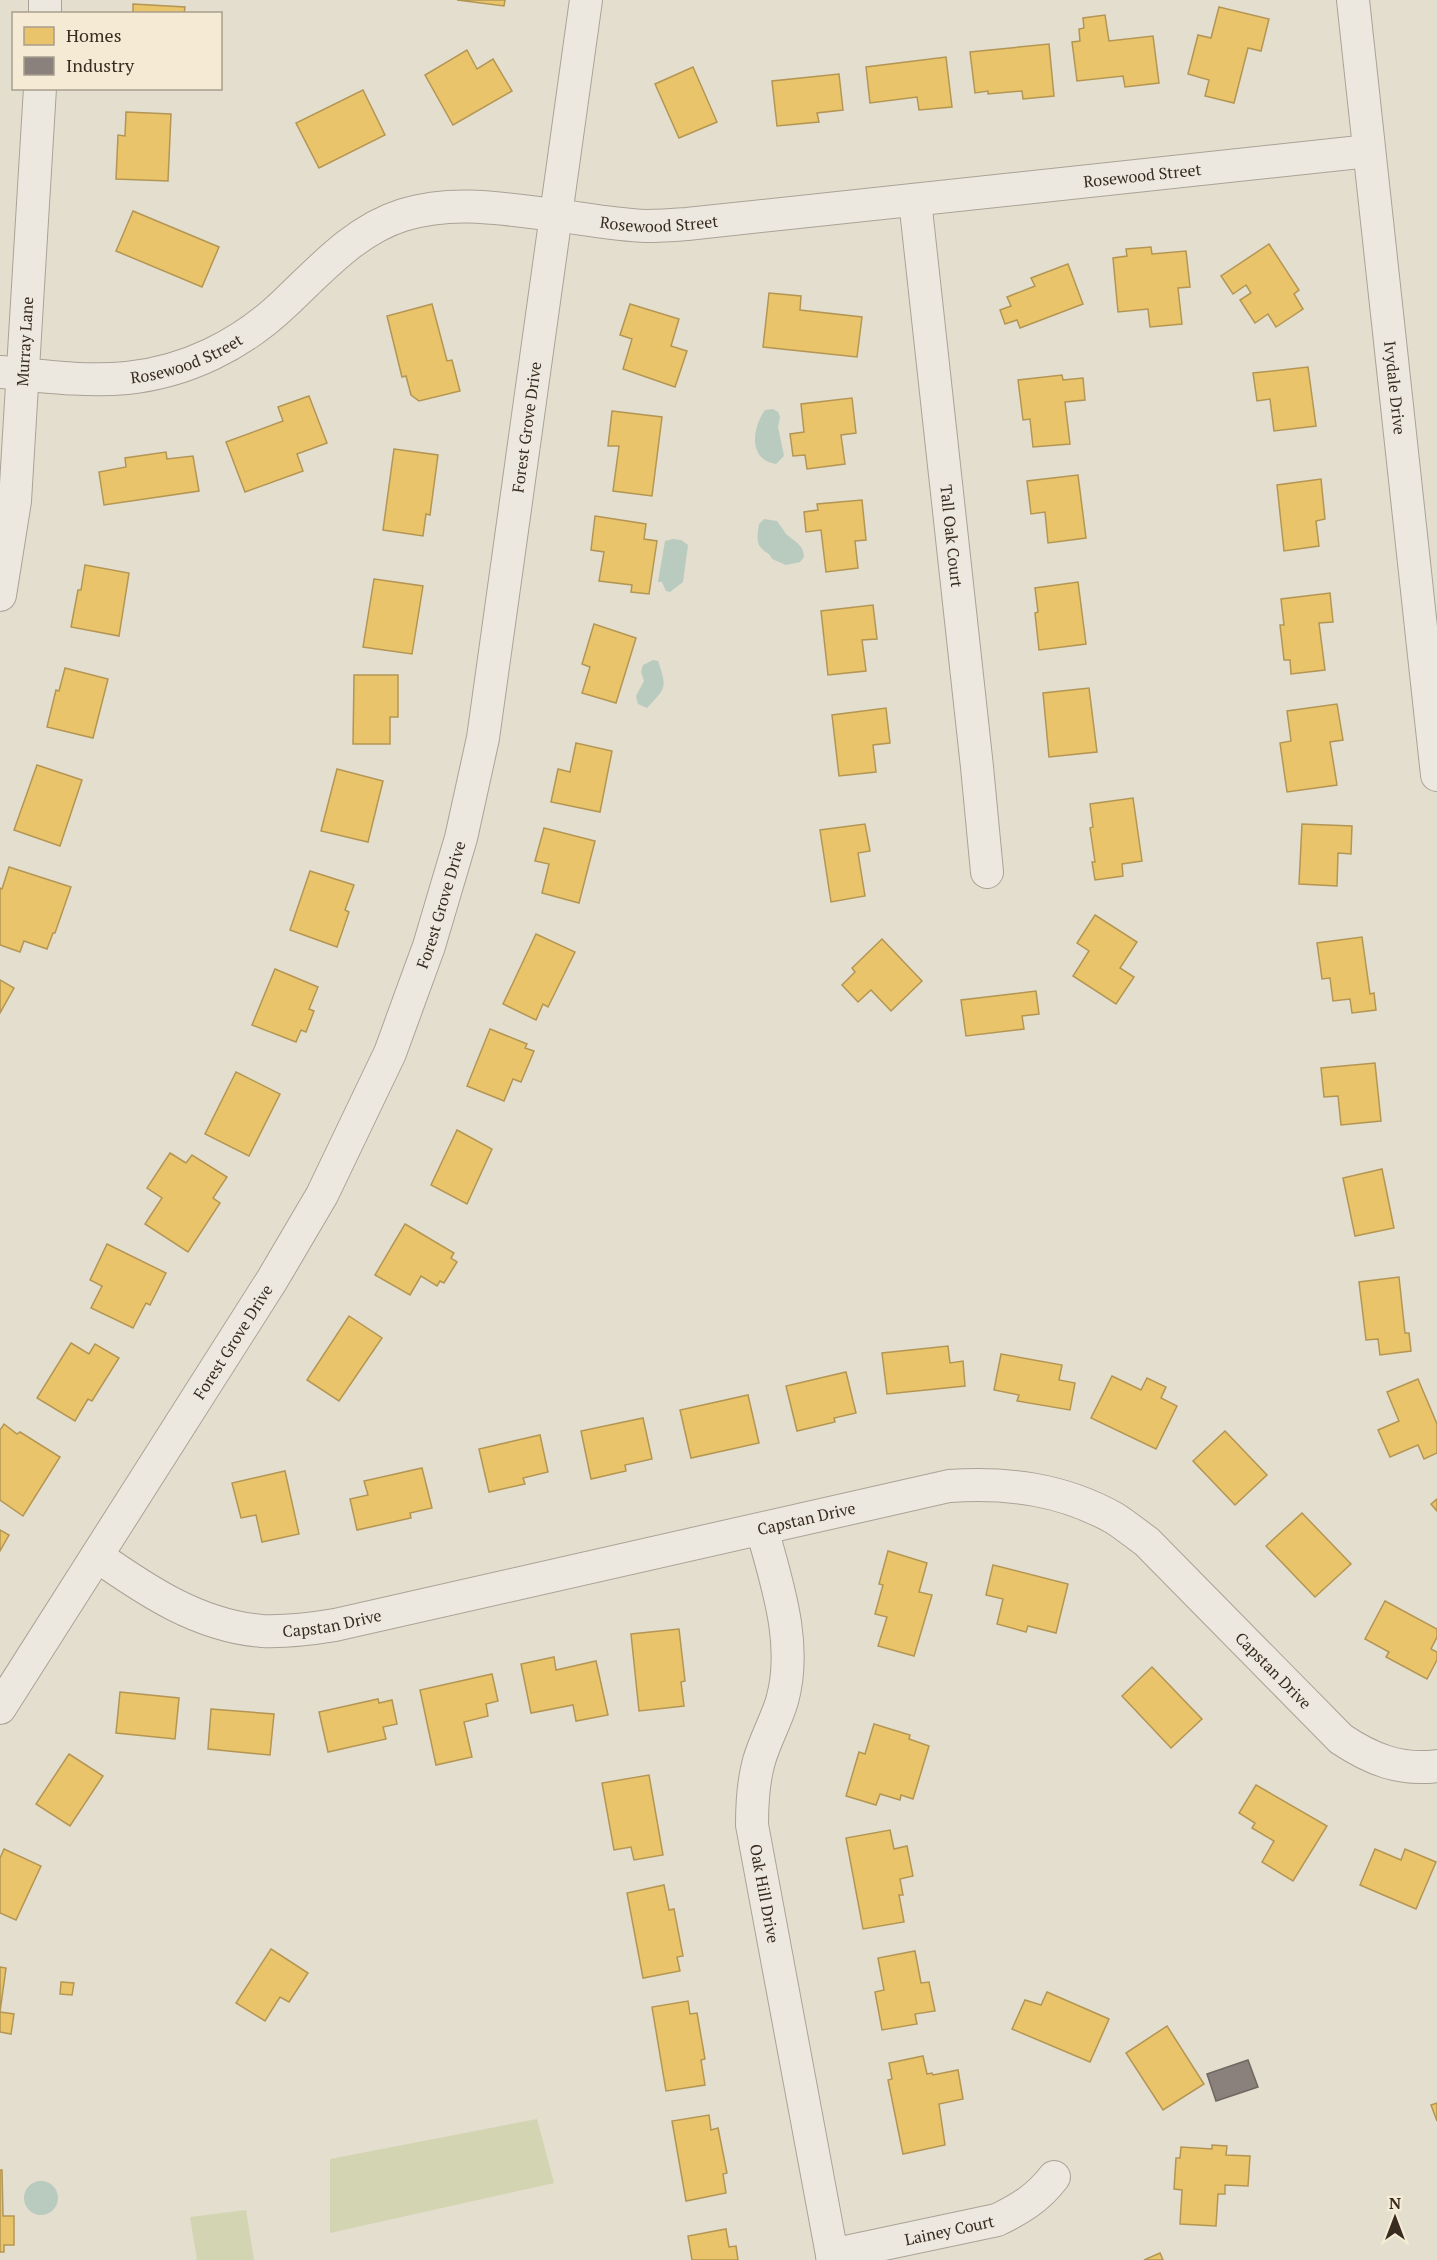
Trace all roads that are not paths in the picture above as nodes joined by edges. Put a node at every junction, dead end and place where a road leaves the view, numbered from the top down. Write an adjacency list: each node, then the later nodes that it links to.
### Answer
1 (586, 0): 6 (street, Forest Grove Drive)
2 (1353, 0): 4 (street, Ivydale Drive)
3 (40, 90): 7 (street, Murray Lane)
4 (1369, 151): 5 (street, Rosewood Street); 9 (street, Ivydale Drive)
5 (915, 200): 6 (street, Rosewood Street); 10 (street, Tall Oak Court)
6 (556, 215): 7 (street, Rosewood Street); 12 (street, Forest Grove Drive)
7 (12, 373): 8 (street, Murray Lane)
8 (0, 595)
9 (1437, 775)
10 (987, 872)
11 (762, 1529): 12 (street, Capstan Drive); 14 (street, Capstan Drive); 16 (street, Oak Hill Drive)
12 (97, 1556): 13 (street, Forest Grove Drive)
13 (0, 1708)
14 (1437, 1766)
15 (1054, 2177): 16 (street, Lainey Court)
16 (832, 2257)

